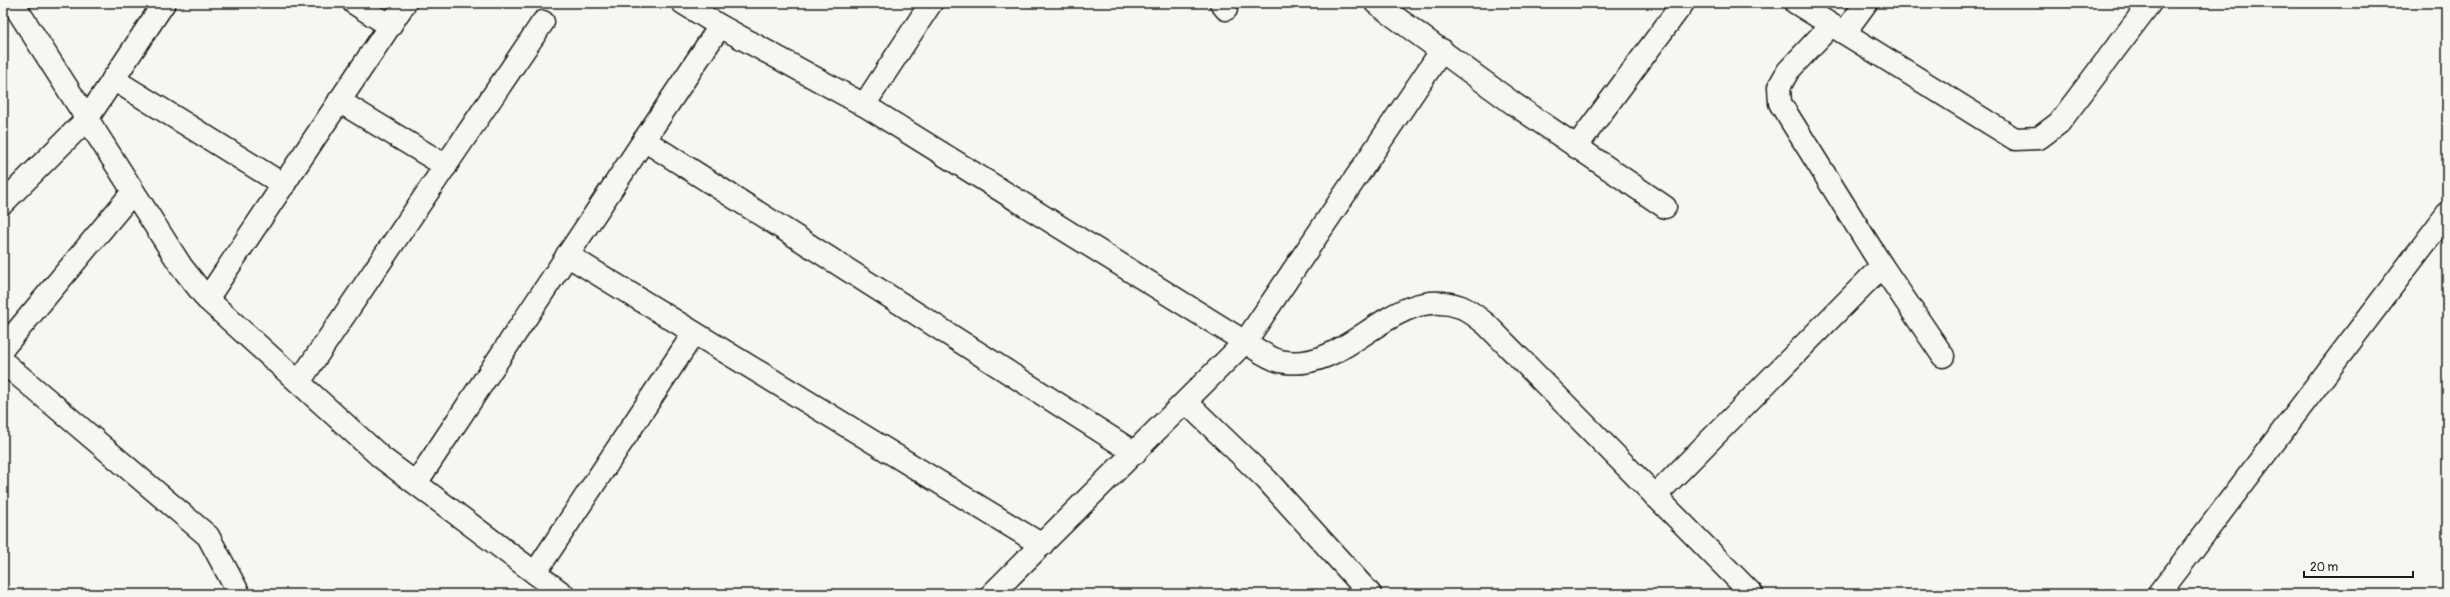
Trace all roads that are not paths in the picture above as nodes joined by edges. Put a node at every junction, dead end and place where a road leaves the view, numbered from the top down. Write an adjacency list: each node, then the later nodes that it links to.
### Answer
1 (13, 3): 20 (street)
2 (164, 3): 17 (street)
3 (354, 3): 13 (street)
4 (405, 3): 13 (street)
5 (683, 3): 14 (street)
6 (931, 3): 19 (street)
7 (1376, 3): 16 (street)
8 (1683, 3): 22 (street)
9 (1796, 3): 15 (street)
10 (1866, 3): 15 (street)
11 (2150, 3): 15 (street)
12 (543, 22): 23 (street)
13 (390, 26): 18 (street)
14 (720, 26): 19 (street); 21 (street)
15 (1837, 29): 30 (street)
16 (1442, 50): 22 (street); 33 (street)
17 (113, 79): 20 (street); 24 (street)
18 (339, 102): 23 (street); 24 (street)
19 (864, 105): 33 (street)
20 (87, 118): 25 (street); 26 (street)
21 (644, 140): 29 (street); 39 (street)
22 (1576, 147): 27 (street)
23 (446, 166): 37 (street)
24 (284, 185): 31 (street)
25 (133, 192): 31 (street); 34 (street)
26 (3, 203)
27 (1665, 207)
28 (2447, 214): 49 (street)
29 (567, 255): 32 (street); 40 (street)
30 (1882, 266): 35 (street); 41 (street)
31 (207, 299): 37 (street)
32 (694, 333): 42 (street); 43 (street)
33 (1245, 342): 38 (street); 41 (street)
34 (3, 348)
35 (1944, 356)
36 (3, 362): 44 (street)
37 (299, 382): 40 (street)
38 (1186, 402): 39 (street); 47 (street)
39 (1136, 453): 42 (street)
40 (416, 483): 43 (street)
41 (1656, 496): 48 (street)
42 (1042, 545): 46 (street)
43 (535, 573): 45 (street)
44 (239, 594)
45 (563, 594)
46 (992, 594)
47 (1370, 594)
48 (1752, 594)
49 (2159, 594)

